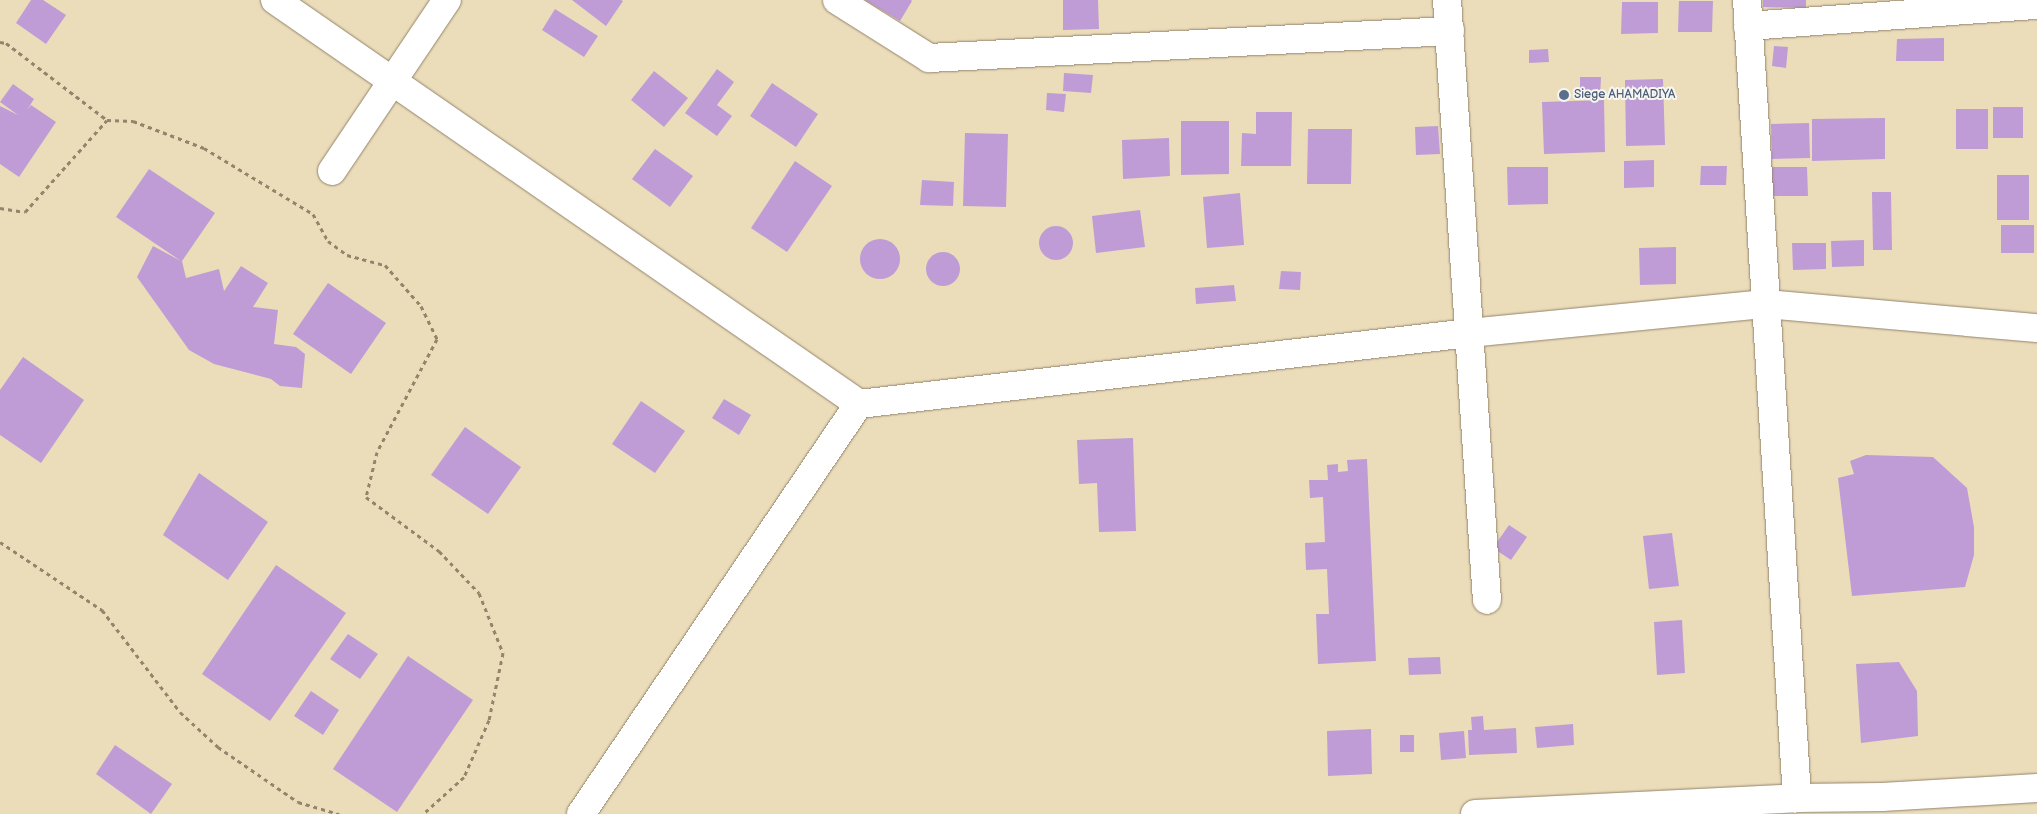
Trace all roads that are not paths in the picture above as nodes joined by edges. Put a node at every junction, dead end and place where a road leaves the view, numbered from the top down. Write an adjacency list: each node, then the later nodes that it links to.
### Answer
1 (275, 0): 8 (street)
2 (447, 0): 8 (street)
3 (836, 0): 7 (street)
4 (1448, 0): 7 (street)
5 (2037, 5): 6 (street)
6 (1747, 13): 10 (street)
7 (1450, 31): 12 (street)
8 (392, 81): 9 (street); 13 (street)
9 (332, 171)
10 (1766, 304): 11 (street); 12 (street); 16 (street)
11 (2037, 328)
12 (1469, 334): 13 (street); 14 (street)
13 (859, 404): 18 (street)
14 (1487, 600)
15 (2037, 788): 17 (street)
16 (1797, 798): 17 (street); 19 (street)
17 (1882, 806)
18 (582, 814)
19 (1475, 814)

